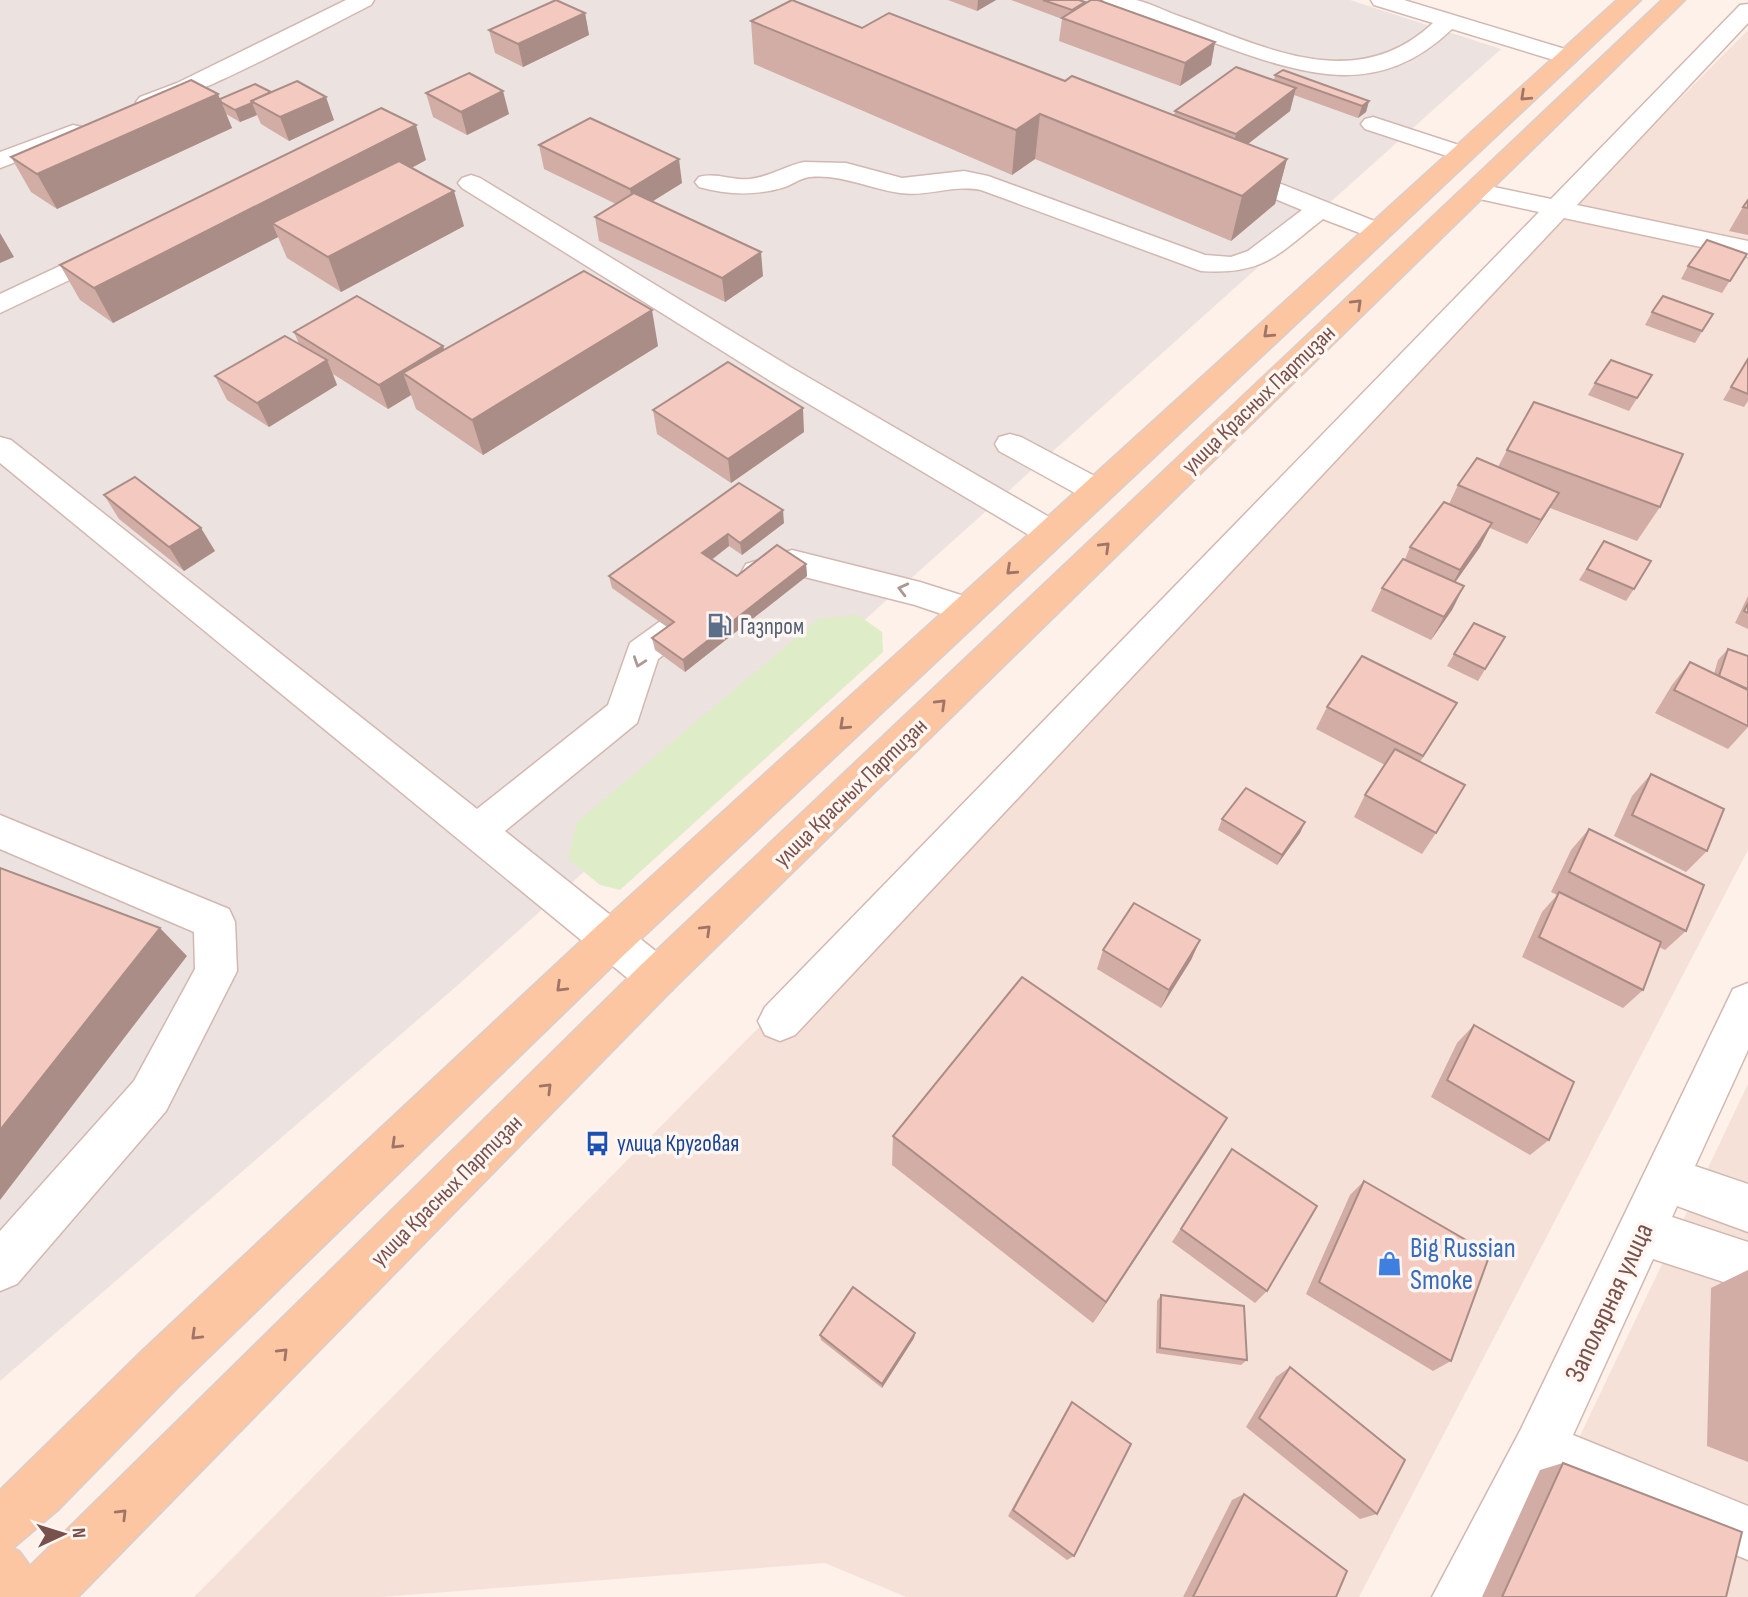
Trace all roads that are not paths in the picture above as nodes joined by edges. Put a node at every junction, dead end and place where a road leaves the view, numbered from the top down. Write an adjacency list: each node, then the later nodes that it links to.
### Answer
1 (363, 0): 9 (street)
2 (1114, 0): 7 (street)
3 (1382, 0): 7 (street)
4 (1630, 0): 8 (main road, улица Красных Партизан)
5 (1674, 0): 17 (main road, улица Красных Партизан)
6 (1748, 10): 19 (street)
7 (1447, 21): 8 (street)
8 (1567, 57): 12 (main road, улица Красных Партизан, one-way to 12)
9 (123, 112)
10 (98, 122): 13 (street)
11 (1373, 124): 12 (street)
12 (1462, 154): 20 (main road, улица Красных Партизан)
13 (0, 161)
14 (1205, 162): 18 (street)
15 (708, 182): 18 (street)
16 (471, 183): 27 (street)
17 (1475, 191): 19 (street); 32 (main road, улица Красных Партизан, one-way to 17)
18 (1321, 208): 20 (street)
19 (1556, 209): 22 (street); 34 (street)
20 (1378, 232): 26 (main road, улица Красных Партизан, one-way to 26)
21 (133, 239): 23 (street)
22 (1748, 249)
23 (0, 305)
24 (1010, 444): 26 (street)
25 (0, 447): 30 (street)
26 (1097, 491): 27 (main road, улица Красных Партизан)
27 (1051, 533): 28 (main road, улица Красных Партизан, one-way to 28)
28 (968, 610): 30 (street, one-way to 30); 31 (main road, улица Красных Партизан, one-way to 31)
29 (0, 831): 39 (street)
30 (476, 832): 31 (street)
31 (611, 940): 32 (street); 41 (main road, улица Красных Партизан, one-way to 41)
32 (657, 977): 45 (main road, улица Красных Партизан, one-way to 32)
33 (1748, 1003): 35 (street, Заполярная улица)
34 (780, 1021)
35 (1665, 1179): 36 (street); 37 (street, Заполярная улица)
36 (1748, 1208)
37 (1640, 1231): 38 (street); 40 (street, Заполярная улица)
38 (1748, 1266)
39 (0, 1267)
40 (1540, 1448): 42 (street); 46 (street, Заполярная улица)
41 (0, 1526)
42 (1748, 1533)
43 (0, 1570): 44 (main road)
44 (18, 1597)
45 (39, 1597)
46 (1460, 1597)

